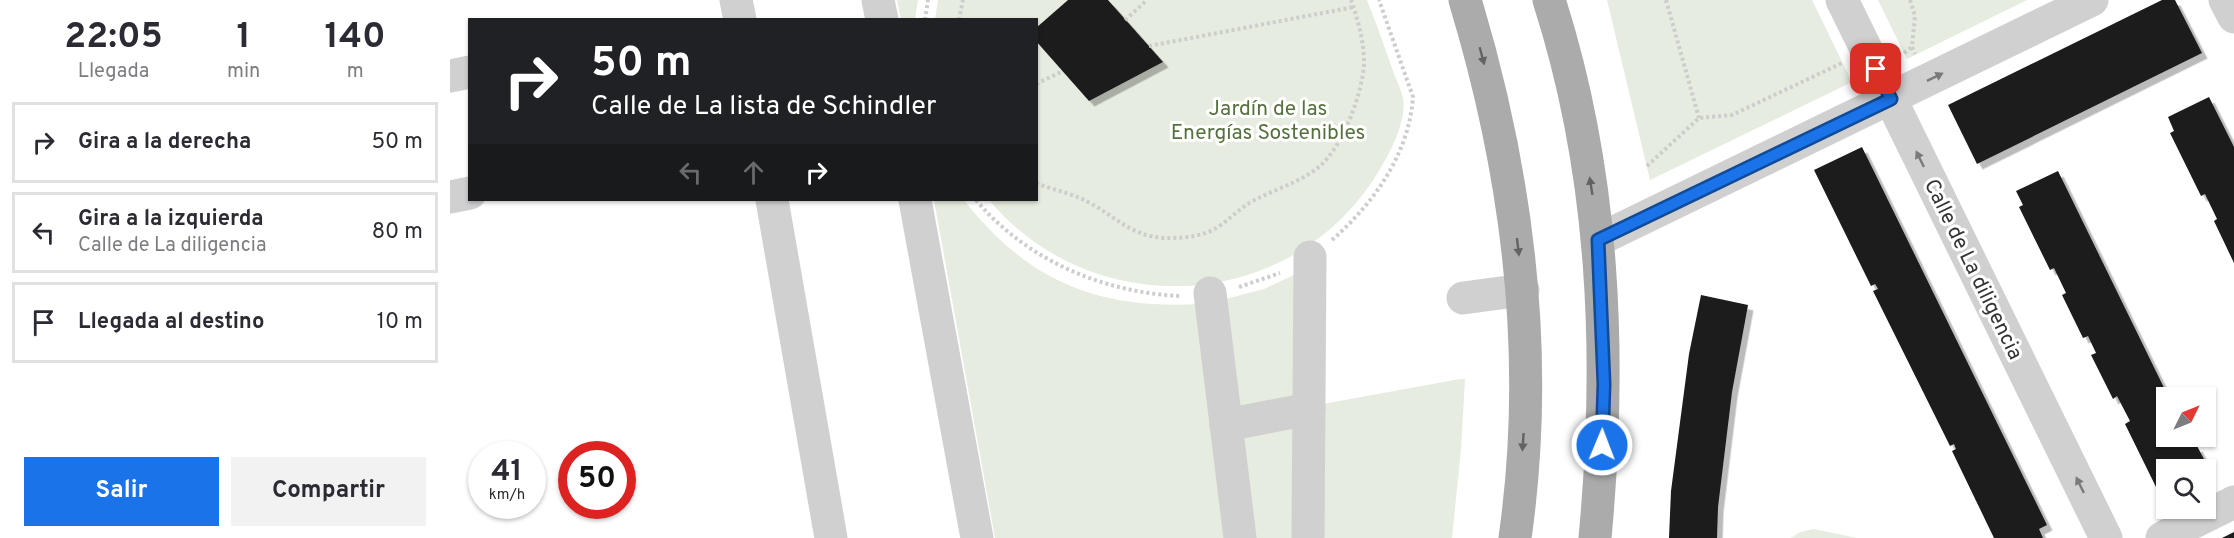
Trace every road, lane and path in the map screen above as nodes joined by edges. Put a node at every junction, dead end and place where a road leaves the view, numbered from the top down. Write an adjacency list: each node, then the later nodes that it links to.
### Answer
1 (736, 0): 17 (street)
2 (878, 0): 18 (street)
3 (928, 0): 19 (path)
4 (963, 0): 20 (path)
5 (1147, 0): 21 (path)
6 (1352, 0): 15 (path)
7 (1379, 0): 39 (path)
8 (1465, 0): 40 (main road, one-way to 40)
9 (1549, 0): 38 (main road, one-way to 9)
10 (1666, 0): 30 (path)
11 (1842, 0): 29 (street, Calle de La diligencia)
12 (1910, 0): 23 (path)
13 (2092, 0): 29 (street, one-way to 13)
14 (2224, 0): 16 (street)
15 (1354, 7): 22 (path); 32 (path)
16 (2234, 17)
17 (740, 18)
18 (882, 18)
19 (925, 18)
20 (959, 18)
21 (1125, 20)
22 (1149, 46)
23 (1904, 53)
24 (1842, 62): 30 (path)
25 (1063, 71): 28 (path)
26 (468, 72): 27 (street)
27 (450, 76)
28 (1038, 83)
29 (1891, 99): 38 (street); 52 (street, Calle de La diligencia, one-way to 29)
30 (1700, 118): 31 (path)
31 (1647, 166)
32 (1038, 184)
33 (468, 193): 34 (street)
34 (450, 197)
35 (772, 201): 46 (street)
36 (915, 201): 47 (street)
37 (977, 201): 41 (path)
38 (1598, 240): 51 (main road)
39 (1310, 257): 41 (path); 43 (street)
40 (1523, 290): 42 (street); 50 (main road, one-way to 50)
41 (1210, 293): 44 (street)
42 (1463, 298)
43 (1309, 409): 44 (street); 49 (street)
44 (1226, 425): 48 (street)
45 (2234, 502): 53 (street)
46 (831, 538)
47 (976, 538)
48 (1240, 538)
49 (1308, 538)
50 (1515, 538)
51 (1595, 538)
52 (2106, 538)
53 (2162, 538)

